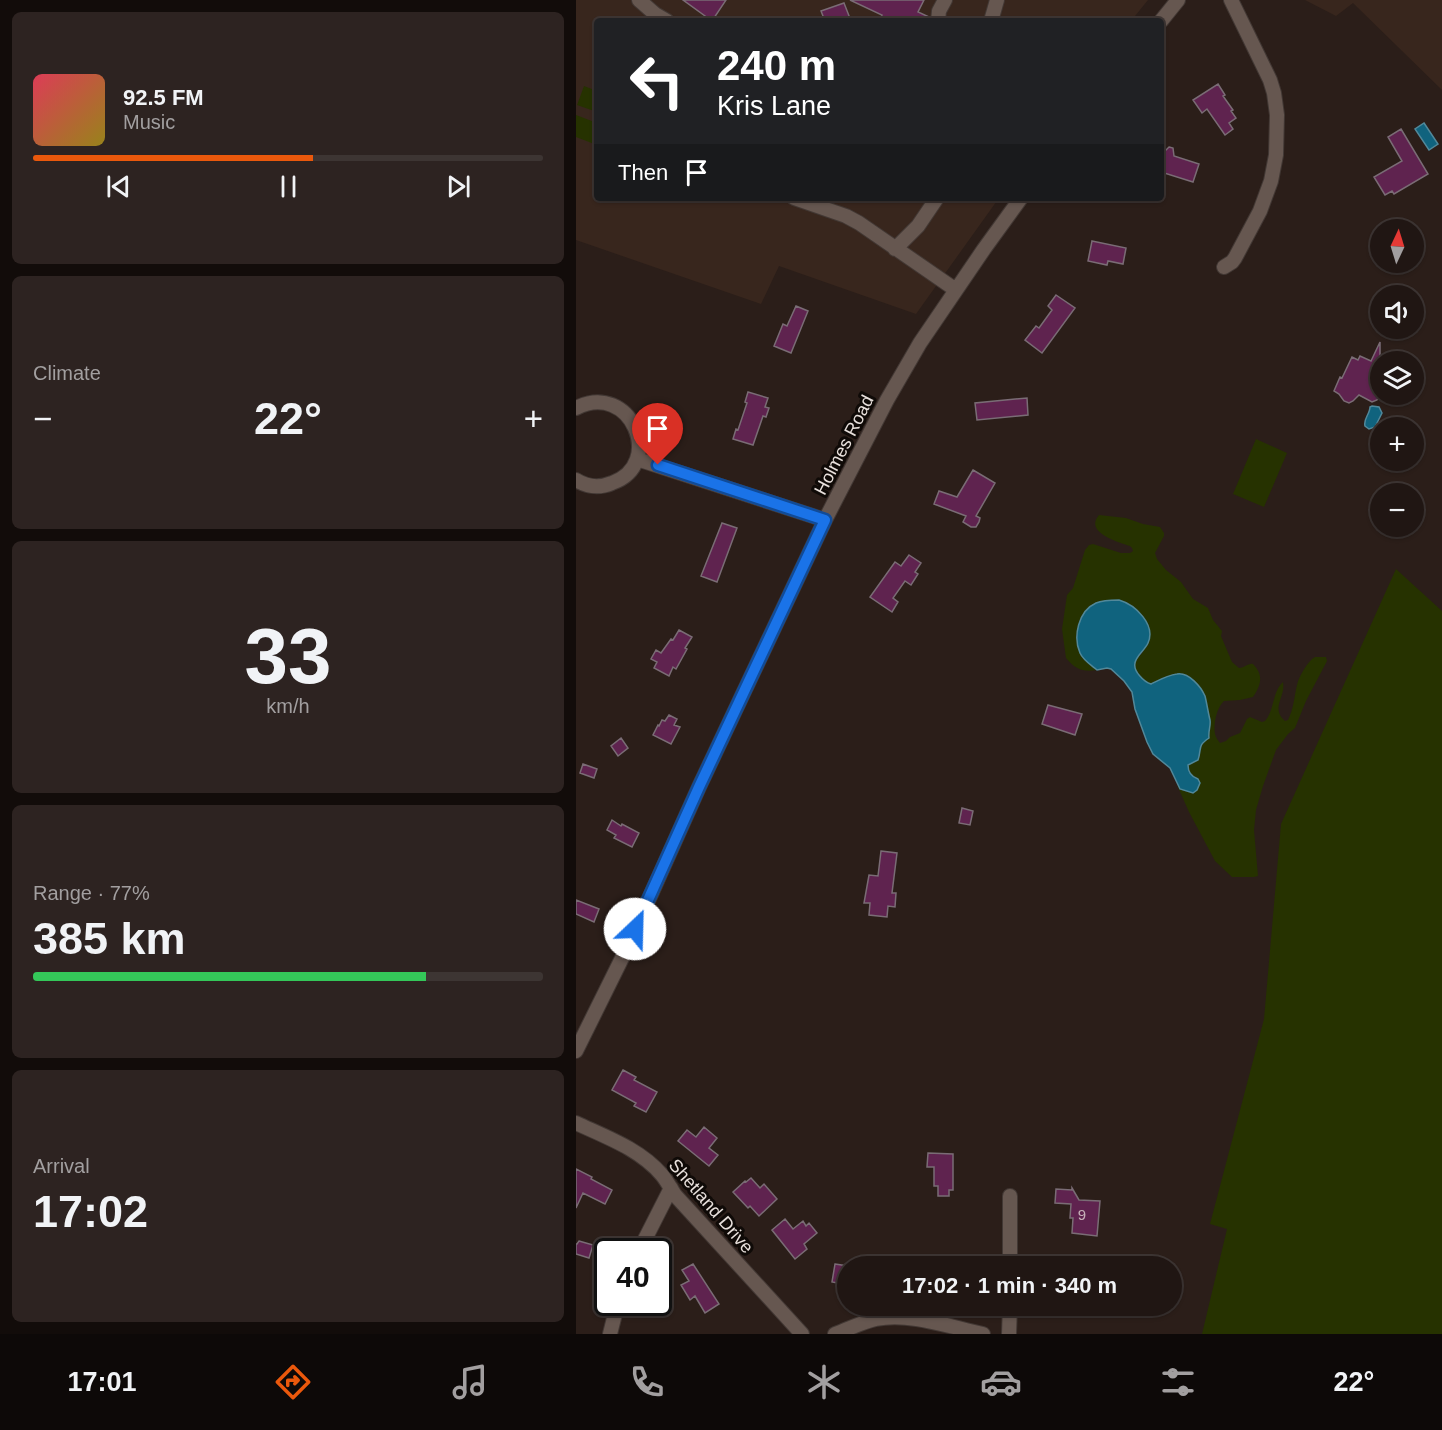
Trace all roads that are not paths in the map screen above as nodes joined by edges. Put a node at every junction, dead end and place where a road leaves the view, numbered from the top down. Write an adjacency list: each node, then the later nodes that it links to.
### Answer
1 (639, 0): 6 (street)
2 (945, 0): 7 (street)
3 (997, 0): 8 (street)
4 (1178, 0): 9 (street)
5 (1231, 0): 14 (street)
6 (662, 18)
7 (938, 18)
8 (991, 18)
9 (1163, 18)
10 (803, 201): 13 (street)
11 (935, 201): 13 (street)
12 (1019, 201): 15 (street, Holmes Road)
13 (895, 249): 15 (street)
14 (1224, 267)
15 (956, 290): 19 (street, Holmes Road)
16 (576, 408): 17 (street)
17 (637, 459): 18 (street); 19 (street)
18 (576, 480)
19 (825, 520): 20 (street, Holmes Road)
20 (576, 1051)
21 (576, 1123): 22 (street, Shetland Drive)
22 (670, 1188): 24 (street); 29 (street, Shetland Drive)
23 (1010, 1196): 25 (street)
24 (645, 1238)
25 (1010, 1256)
26 (614, 1316): 28 (street)
27 (1010, 1316): 32 (street)
28 (610, 1334)
29 (802, 1334)
30 (836, 1334): 31 (street)
31 (983, 1334)
32 (1010, 1334)

